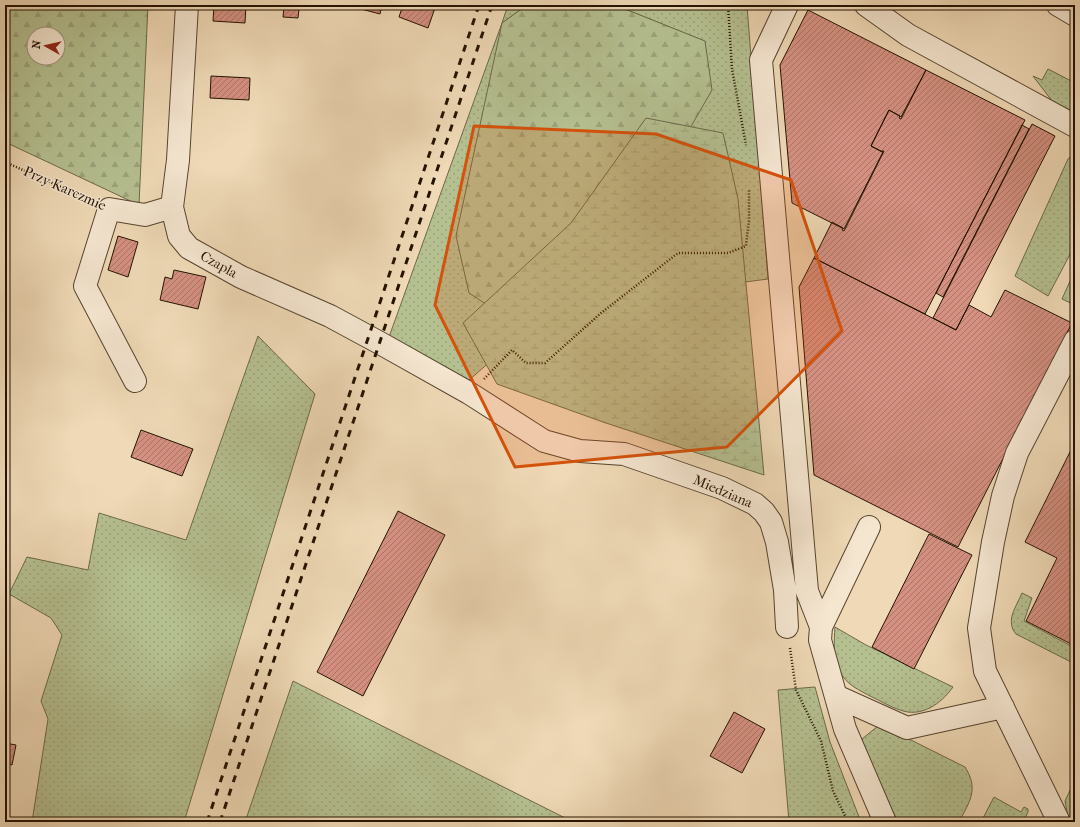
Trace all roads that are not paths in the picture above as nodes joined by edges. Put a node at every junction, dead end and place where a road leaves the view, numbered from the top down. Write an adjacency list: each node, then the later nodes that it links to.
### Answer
1 (188, 5): 7 (street, Czapla)
2 (787, 5): 13 (street)
3 (866, 5): 6 (street)
4 (1058, 5): 5 (street)
5 (1075, 15)
6 (1075, 126)
7 (172, 207): 9 (street, Przy Karczmie); 10 (street, Czapla)
8 (1075, 341): 15 (street)
9 (135, 381)
10 (469, 393): 12 (street, Miedziana)
11 (869, 527): 13 (street)
12 (787, 627)
13 (821, 627): 14 (street)
14 (836, 696): 15 (street); 16 (street)
15 (1003, 707): 17 (street)
16 (886, 822)
17 (1059, 822)

